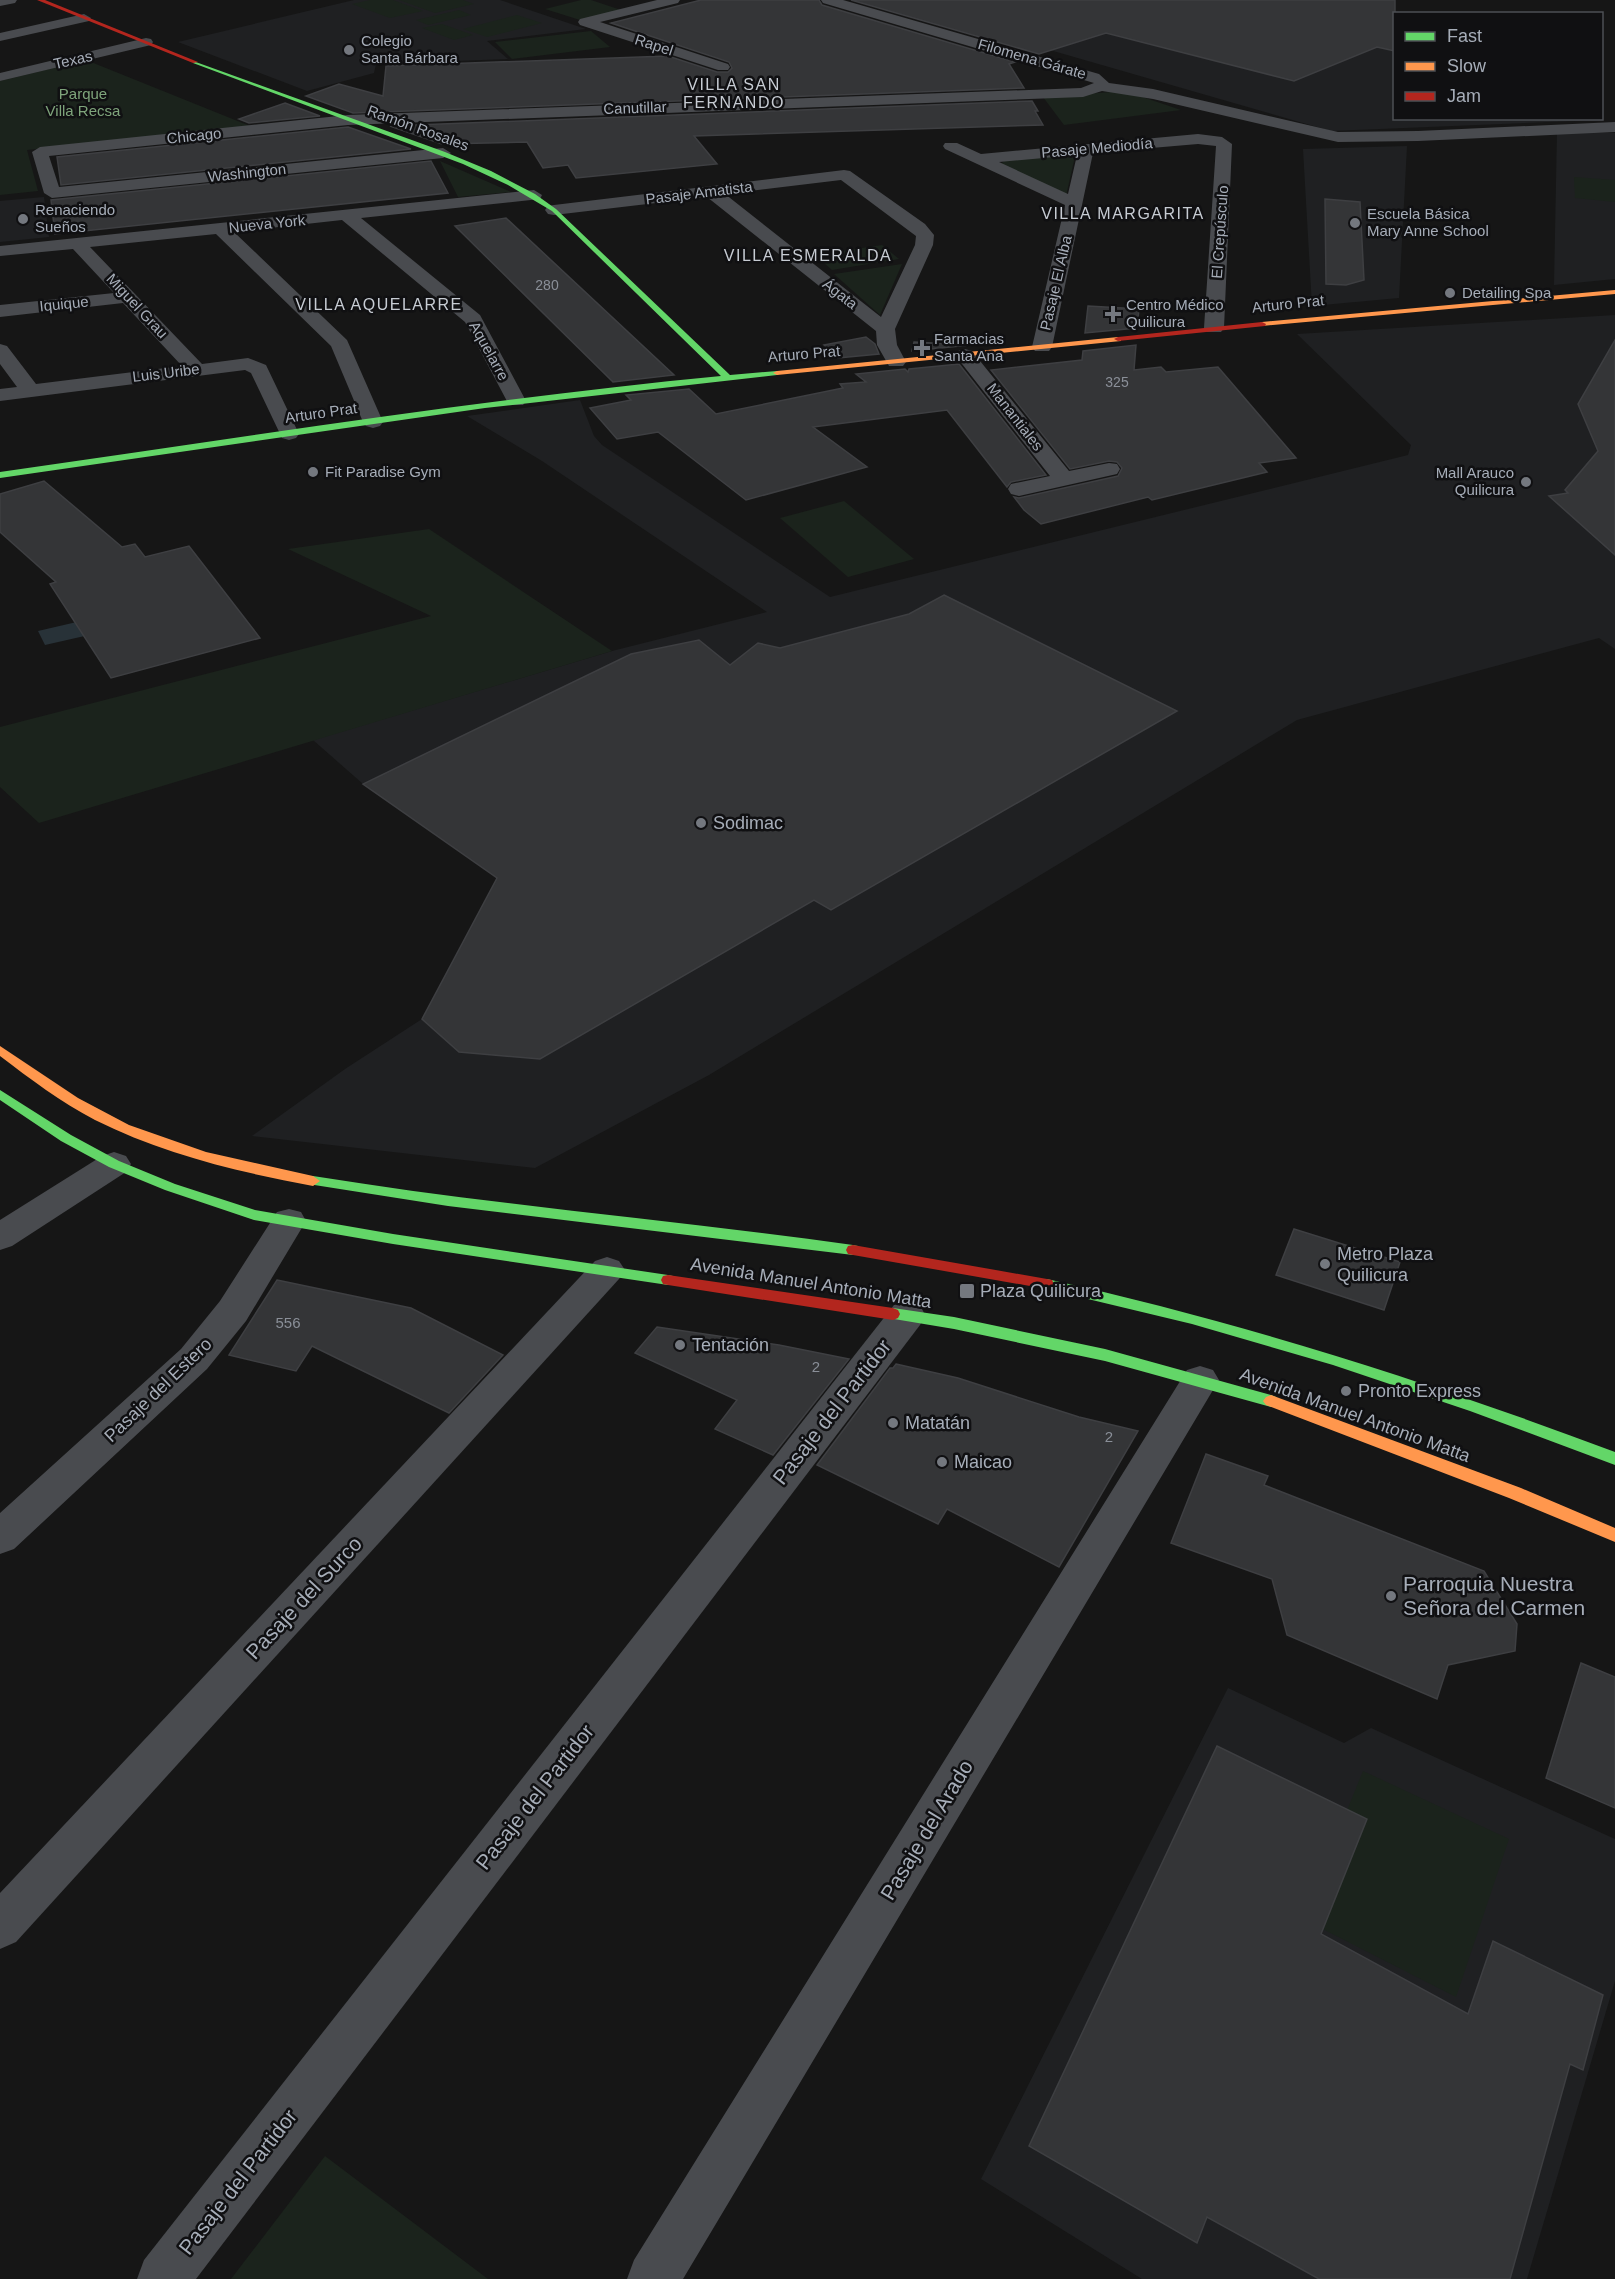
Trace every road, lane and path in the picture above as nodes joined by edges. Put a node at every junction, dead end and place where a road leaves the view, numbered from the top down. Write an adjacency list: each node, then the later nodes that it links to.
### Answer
1 (10, 0): 5 (street)
2 (40, 0): 6 (street, Ramón Rosales)
3 (673, 0): 10 (street, Rapel)
4 (828, 0): 11 (street, Filomena Gárate)
5 (0, 2)
6 (84, 18): 7 (street); 8 (street, Ramón Rosales)
7 (0, 37)
8 (146, 42): 9 (street, Texas); 12 (street, Ramón Rosales)
9 (0, 77)
10 (732, 85): 11 (street, Canutillar); 12 (street, Canutillar)
11 (1101, 86): 13 (street, Filomena Gárate)
12 (348, 120): 17 (street, Ramón Rosales); 20 (street, Chicago)
13 (1615, 127)
14 (1216, 140): 16 (street, Pasaje Mediodía); 31 (street, El Crepúsculo)
15 (951, 147): 18 (street)
16 (1086, 149): 18 (street, Pasaje Mediodía); 22 (street, Pasaje El Alba)
17 (443, 153): 20 (street, Washington); 21 (street, Ramón Rosales)
18 (978, 159): 22 (street)
19 (710, 191): 23 (street, Pasaje Amatista); 32 (street, Ágata); 32 (street, Pasaje Amatista)
20 (52, 194)
21 (534, 195): 23 (street, Ramón Rosales); 24 (street, Nueva York)
22 (1074, 203): 33 (street, Pasaje El Alba)
23 (554, 210): 38 (street, Ramón Rosales)
24 (346, 215): 25 (street, Nueva York); 41 (street, Aquelarre)
25 (221, 229): 26 (street, Nueva York); 42 (street)
26 (77, 243): 27 (street, Nueva York); 29 (street, Miguel Grau)
27 (0, 251)
28 (1615, 292): 31 (street, Arturo Prat)
29 (128, 297): 30 (street, Iquique); 37 (street, Miguel Grau)
30 (0, 311)
31 (1214, 328): 33 (street, Arturo Prat)
32 (885, 329): 36 (street)
33 (1042, 347): 35 (street, Arturo Prat)
34 (0, 350): 39 (street)
35 (965, 355): 36 (street, Arturo Prat); 46 (street, Manantiales)
36 (896, 362): 38 (street, Arturo Prat)
37 (196, 369): 39 (street, Luis Uribe); 43 (street, Luis Uribe)
38 (728, 378): 41 (street, Arturo Prat)
39 (30, 391): 40 (street, Luis Uribe)
40 (0, 395)
41 (516, 401): 42 (street, Arturo Prat)
42 (373, 422): 43 (street, Arturo Prat)
43 (289, 434): 45 (street, Arturo Prat)
44 (1109, 469): 46 (street)
45 (0, 475)
46 (1064, 479): 47 (street)
47 (1019, 489)
48 (0, 1050): 56 (street, Avenida Manuel Antonio Matta)
49 (0, 1094): 50 (street, Avenida Manuel Antonio Matta)
50 (114, 1164): 51 (street, Avenida Manuel Antonio Matta); 52 (street)
51 (289, 1221): 53 (street, Avenida Manuel Antonio Matta); 58 (street, Pasaje del Estero)
52 (0, 1237)
53 (607, 1270): 54 (street, Avenida Manuel Antonio Matta); 59 (street, Pasaje del Surco)
54 (907, 1315): 55 (street, Avenida Manuel Antonio Matta); 61 (street, Pasaje del Partidor)
55 (1200, 1380): 57 (street, Avenida Manuel Antonio Matta); 60 (street, Pasaje del Arado)
56 (1615, 1459)
57 (1615, 1535)
58 (0, 1537)
59 (0, 1926)
60 (664, 2275)
61 (163, 2279)

